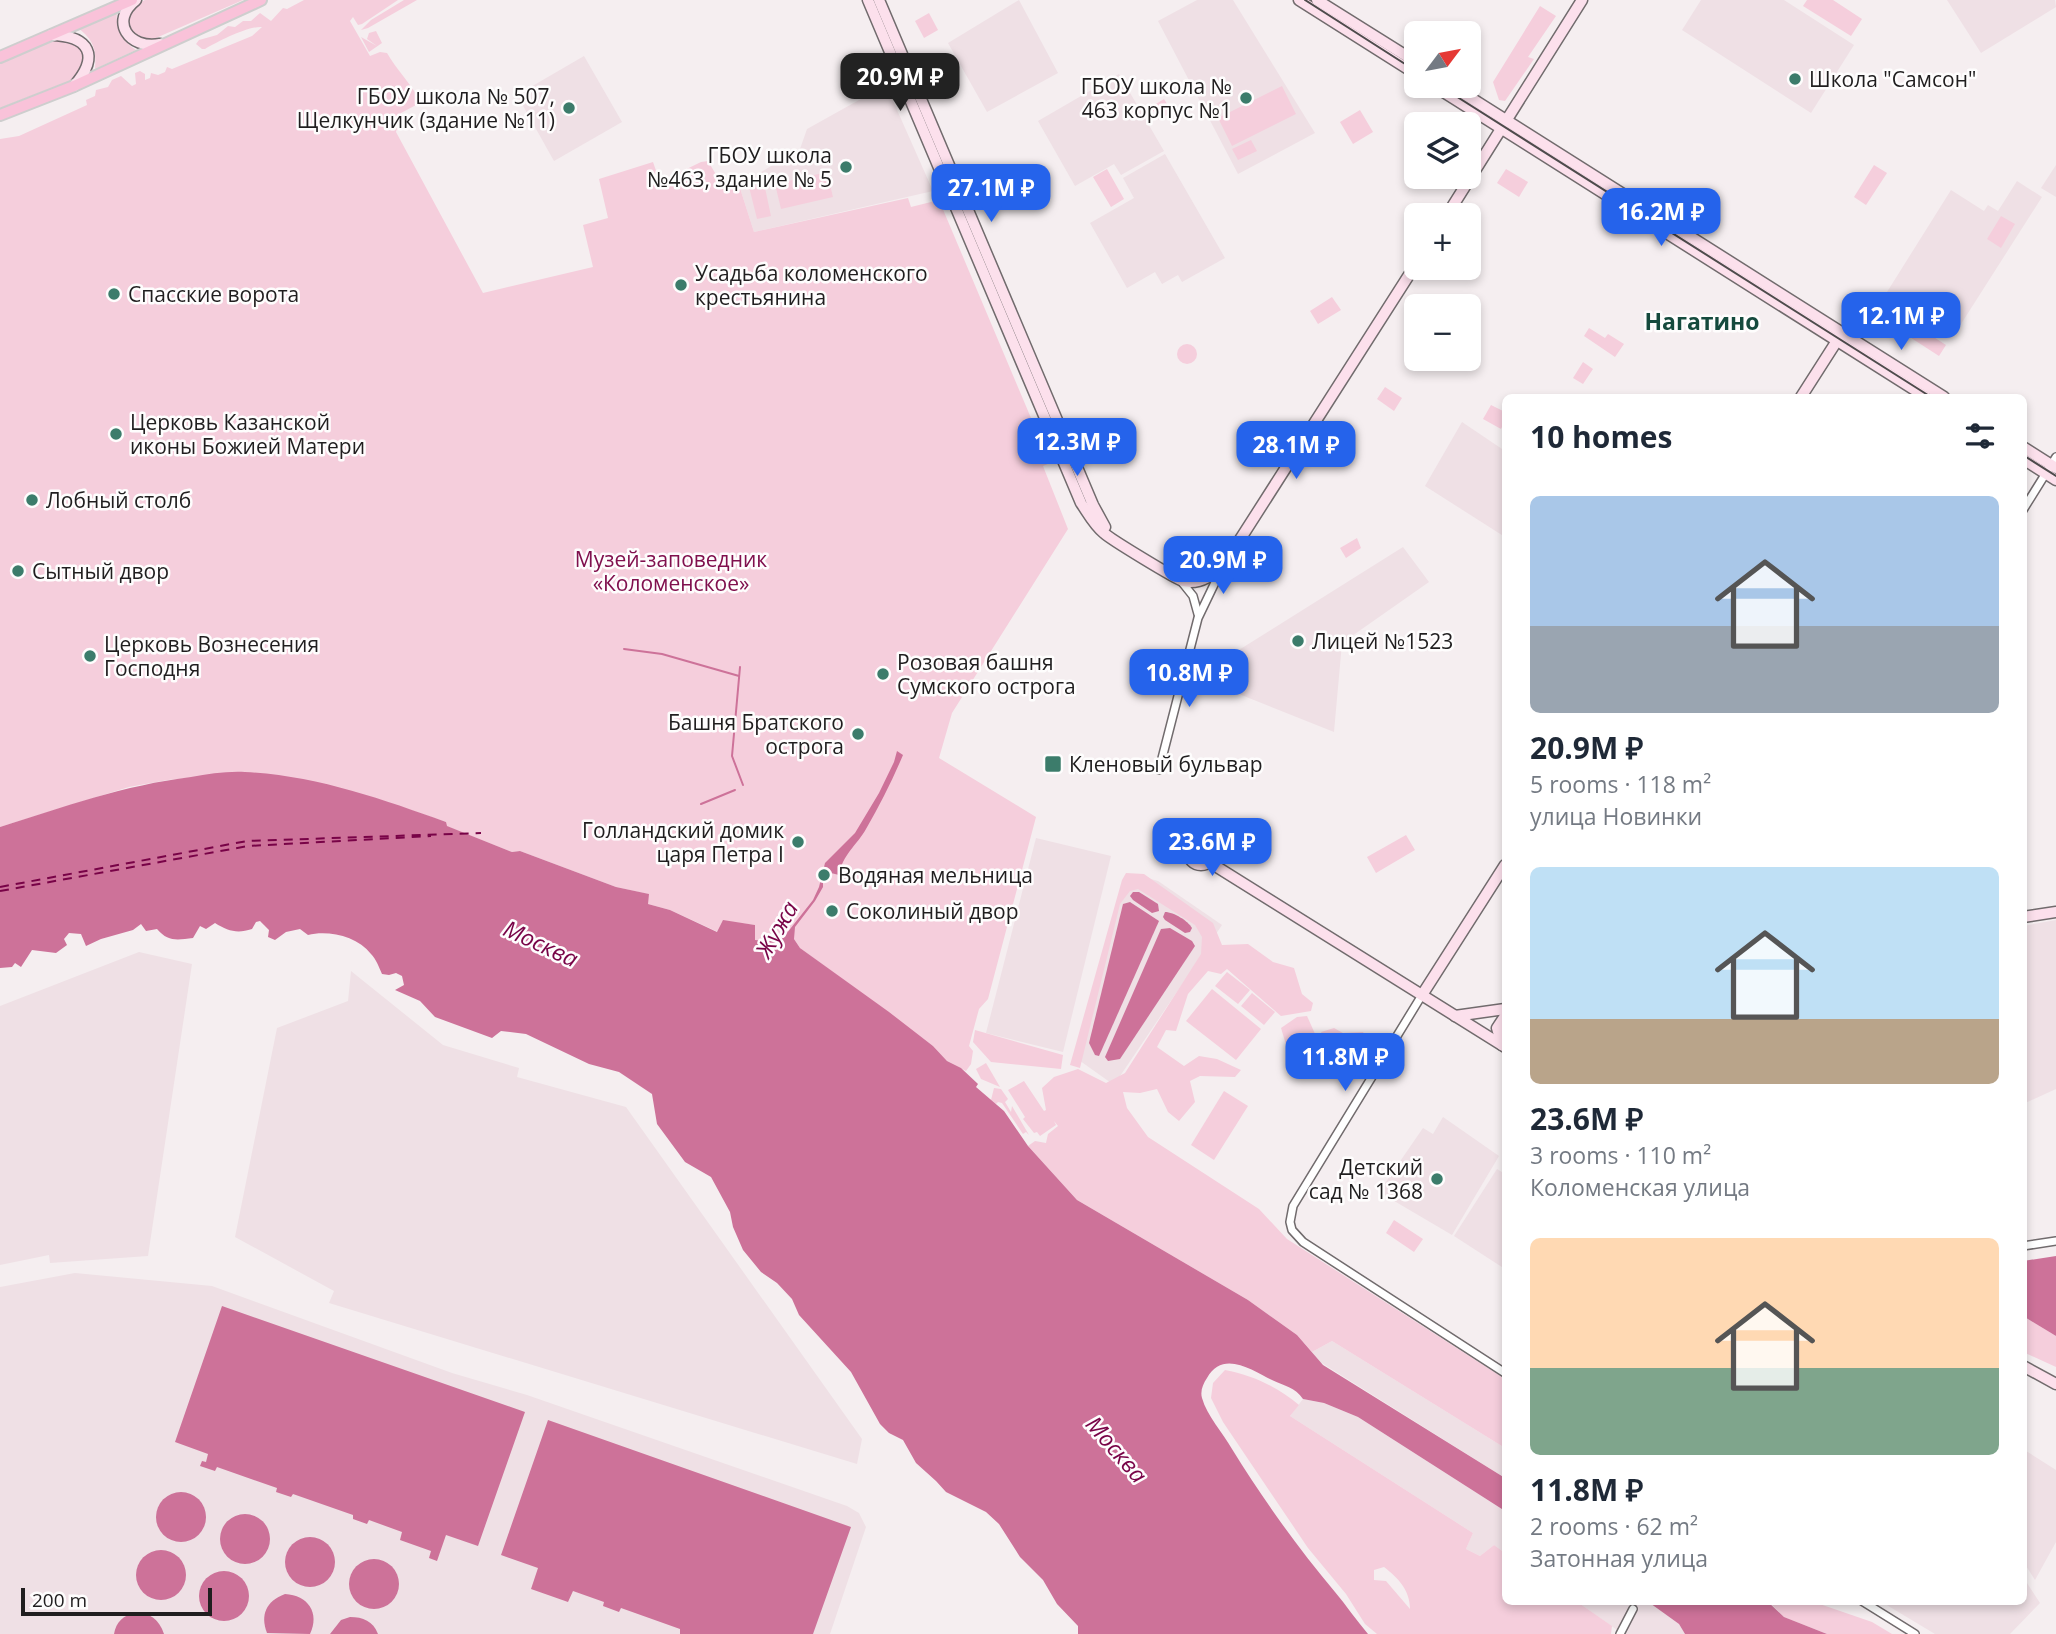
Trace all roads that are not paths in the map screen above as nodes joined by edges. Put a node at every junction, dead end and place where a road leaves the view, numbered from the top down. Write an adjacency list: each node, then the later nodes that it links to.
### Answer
1 (134, 0): 8 (main road); 9 (street)
2 (261, 0): 9 (main road)
3 (868, 0): 12 (street)
4 (878, 0): 12 (street)
5 (1299, 0): 13 (street)
6 (1317, 0): 10 (street)
7 (1582, 0): 18 (street)
8 (51, 35): 11 (main road); 14 (street)
9 (171, 42): 14 (main road)
10 (1404, 54)
11 (0, 57)
12 (902, 66): 31 (street)
13 (1404, 66)
14 (74, 86): 17 (main road)
15 (1456, 98): 18 (street)
16 (1468, 98): 18 (street)
17 (0, 115)
18 (1504, 124): 19 (street); 21 (street)
19 (1455, 203)
20 (1406, 280): 30 (street)
21 (1840, 337): 22 (street); 23 (street); 24 (street)
22 (1803, 394)
23 (1922, 394)
24 (1939, 394)
25 (2027, 450): 27 (street)
26 (2027, 459): 27 (street)
27 (2052, 466): 28 (street); 29 (street)
28 (2056, 480)
29 (2027, 504)
30 (1225, 563): 31 (street); 32 (street)
31 (1181, 581): 32 (street)
32 (1198, 618): 33 (street)
33 (1159, 770)
34 (1212, 858): 38 (street)
35 (1502, 869): 38 (street)
36 (2056, 912): 37 (street)
37 (2027, 916)
38 (1422, 996): 40 (street); 47 (street)
39 (1502, 1009): 40 (street)
40 (1455, 1016): 43 (street)
41 (1502, 1020): 42 (street)
42 (1502, 1043)
43 (1502, 1045)
44 (2056, 1241): 45 (street)
45 (2027, 1245)
46 (2027, 1368): 48 (street)
47 (1502, 1371)
48 (2056, 1384)
49 (1868, 1605): 52 (street)
50 (1633, 1609): 51 (street)
51 (1620, 1634)
52 (1915, 1634)

